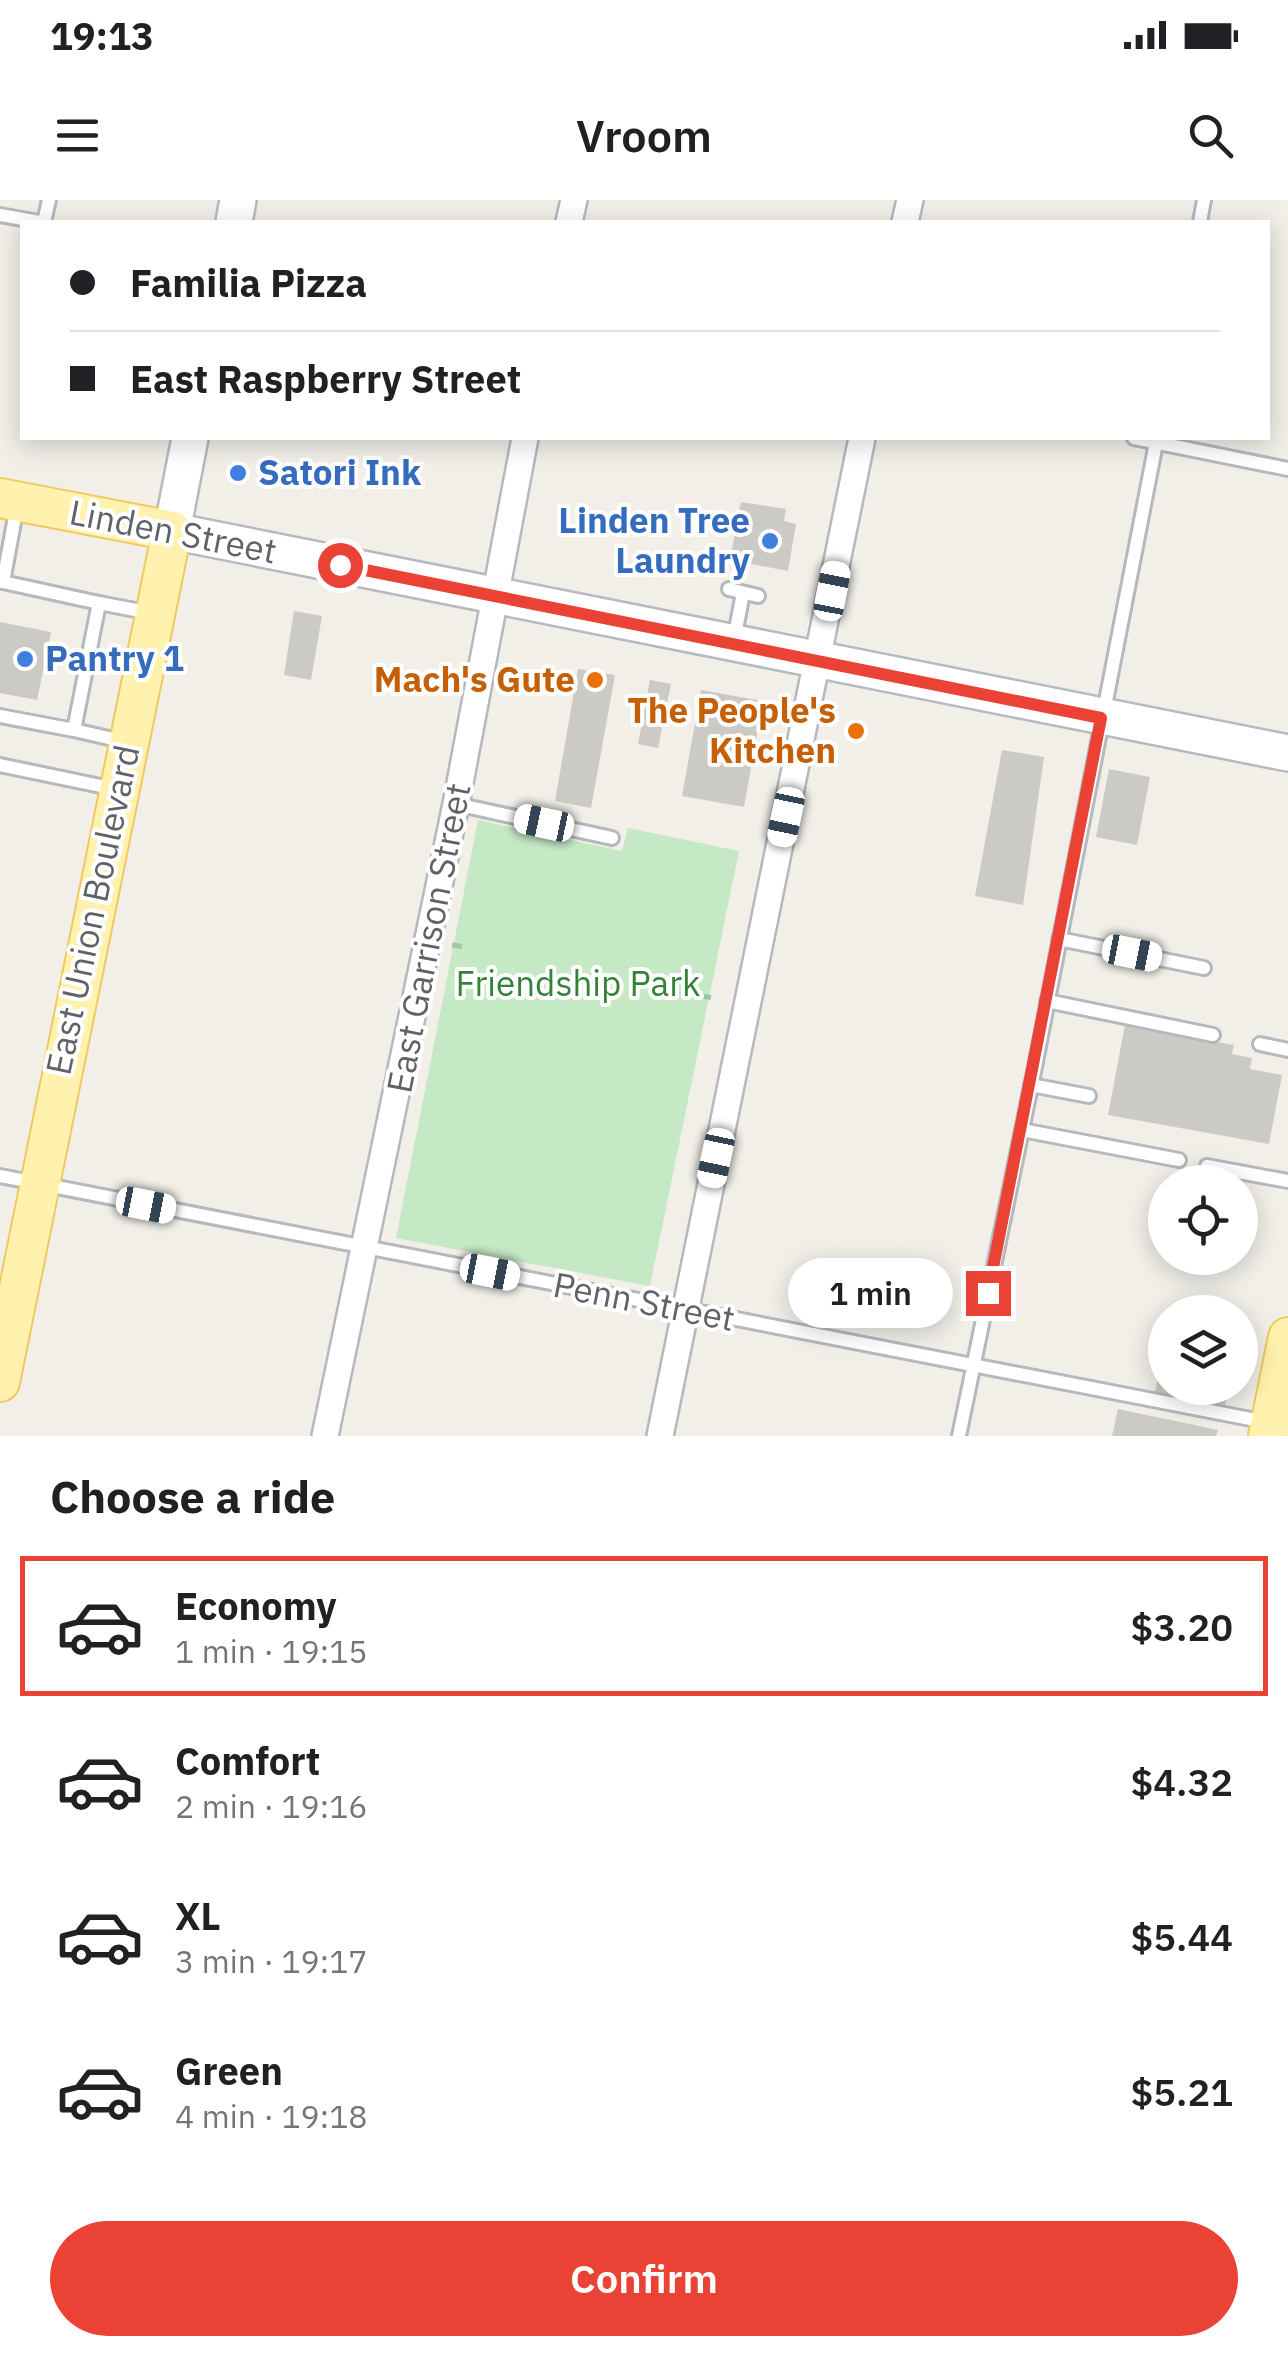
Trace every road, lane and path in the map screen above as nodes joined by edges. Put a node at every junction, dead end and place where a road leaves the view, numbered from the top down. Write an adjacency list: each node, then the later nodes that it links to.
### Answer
1 (0, 215): 2 (lane)
2 (30, 220)
3 (190, 440): 9 (main road, East Union Boulevard)
4 (525, 440): 11 (street, East Garrison Street)
5 (862, 440): 16 (street)
6 (1156, 440): 7 (lane); 18 (lane)
7 (1288, 469)
8 (9, 499): 9 (main road, Linden Street); 10 (lane)
9 (172, 531): 11 (main road, Linden Street); 14 (main road, East Union Boulevard)
10 (1, 579): 13 (lane)
11 (495, 596): 15 (main road, Linden Street); 24 (street, East Garrison Street)
12 (758, 596): 15 (lane)
13 (99, 603): 14 (lane); 19 (lane)
14 (155, 614): 20 (main road, East Union Boulevard)
15 (734, 642): 16 (main road, Linden Street)
16 (818, 659): 18 (main road, Linden Street); 45 (street)
17 (0, 716): 19 (lane)
18 (1101, 718): 21 (main road, Linden Street); 26 (lane)
19 (74, 730): 20 (lane)
20 (128, 742): 23 (main road, East Union Boulevard)
21 (1288, 753)
22 (0, 765): 23 (lane)
23 (118, 790): 43 (main road, East Union Boulevard)
24 (456, 804): 25 (lane); 44 (street, East Garrison Street)
25 (612, 838)
26 (1059, 939): 29 (lane); 32 (lane)
27 (449, 944): 28 (path)
28 (465, 947)
29 (1204, 968)
30 (701, 996): 31 (path)
31 (714, 998)
32 (1047, 1001): 33 (lane); 36 (lane)
33 (1213, 1034)
34 (1260, 1044): 35 (lane)
35 (1288, 1050)
36 (1031, 1085): 37 (lane); 38 (lane)
37 (1089, 1096)
38 (1022, 1130): 39 (lane); 47 (lane)
39 (1179, 1160)
40 (0, 1176): 43 (lane, Penn Street)
41 (1258, 1176): 42 (lane)
42 (1288, 1182)
43 (37, 1184): 44 (lane, Penn Street); 48 (main road, East Union Boulevard)
44 (366, 1247): 45 (lane, Penn Street); 50 (street, East Garrison Street)
45 (685, 1310): 47 (lane, Penn Street); 51 (street)
46 (1288, 1337): 49 (main road)
47 (973, 1364): 49 (lane, Penn Street); 52 (lane)
48 (0, 1382)
49 (1276, 1428)
50 (324, 1436)
51 (660, 1436)
52 (958, 1436)

